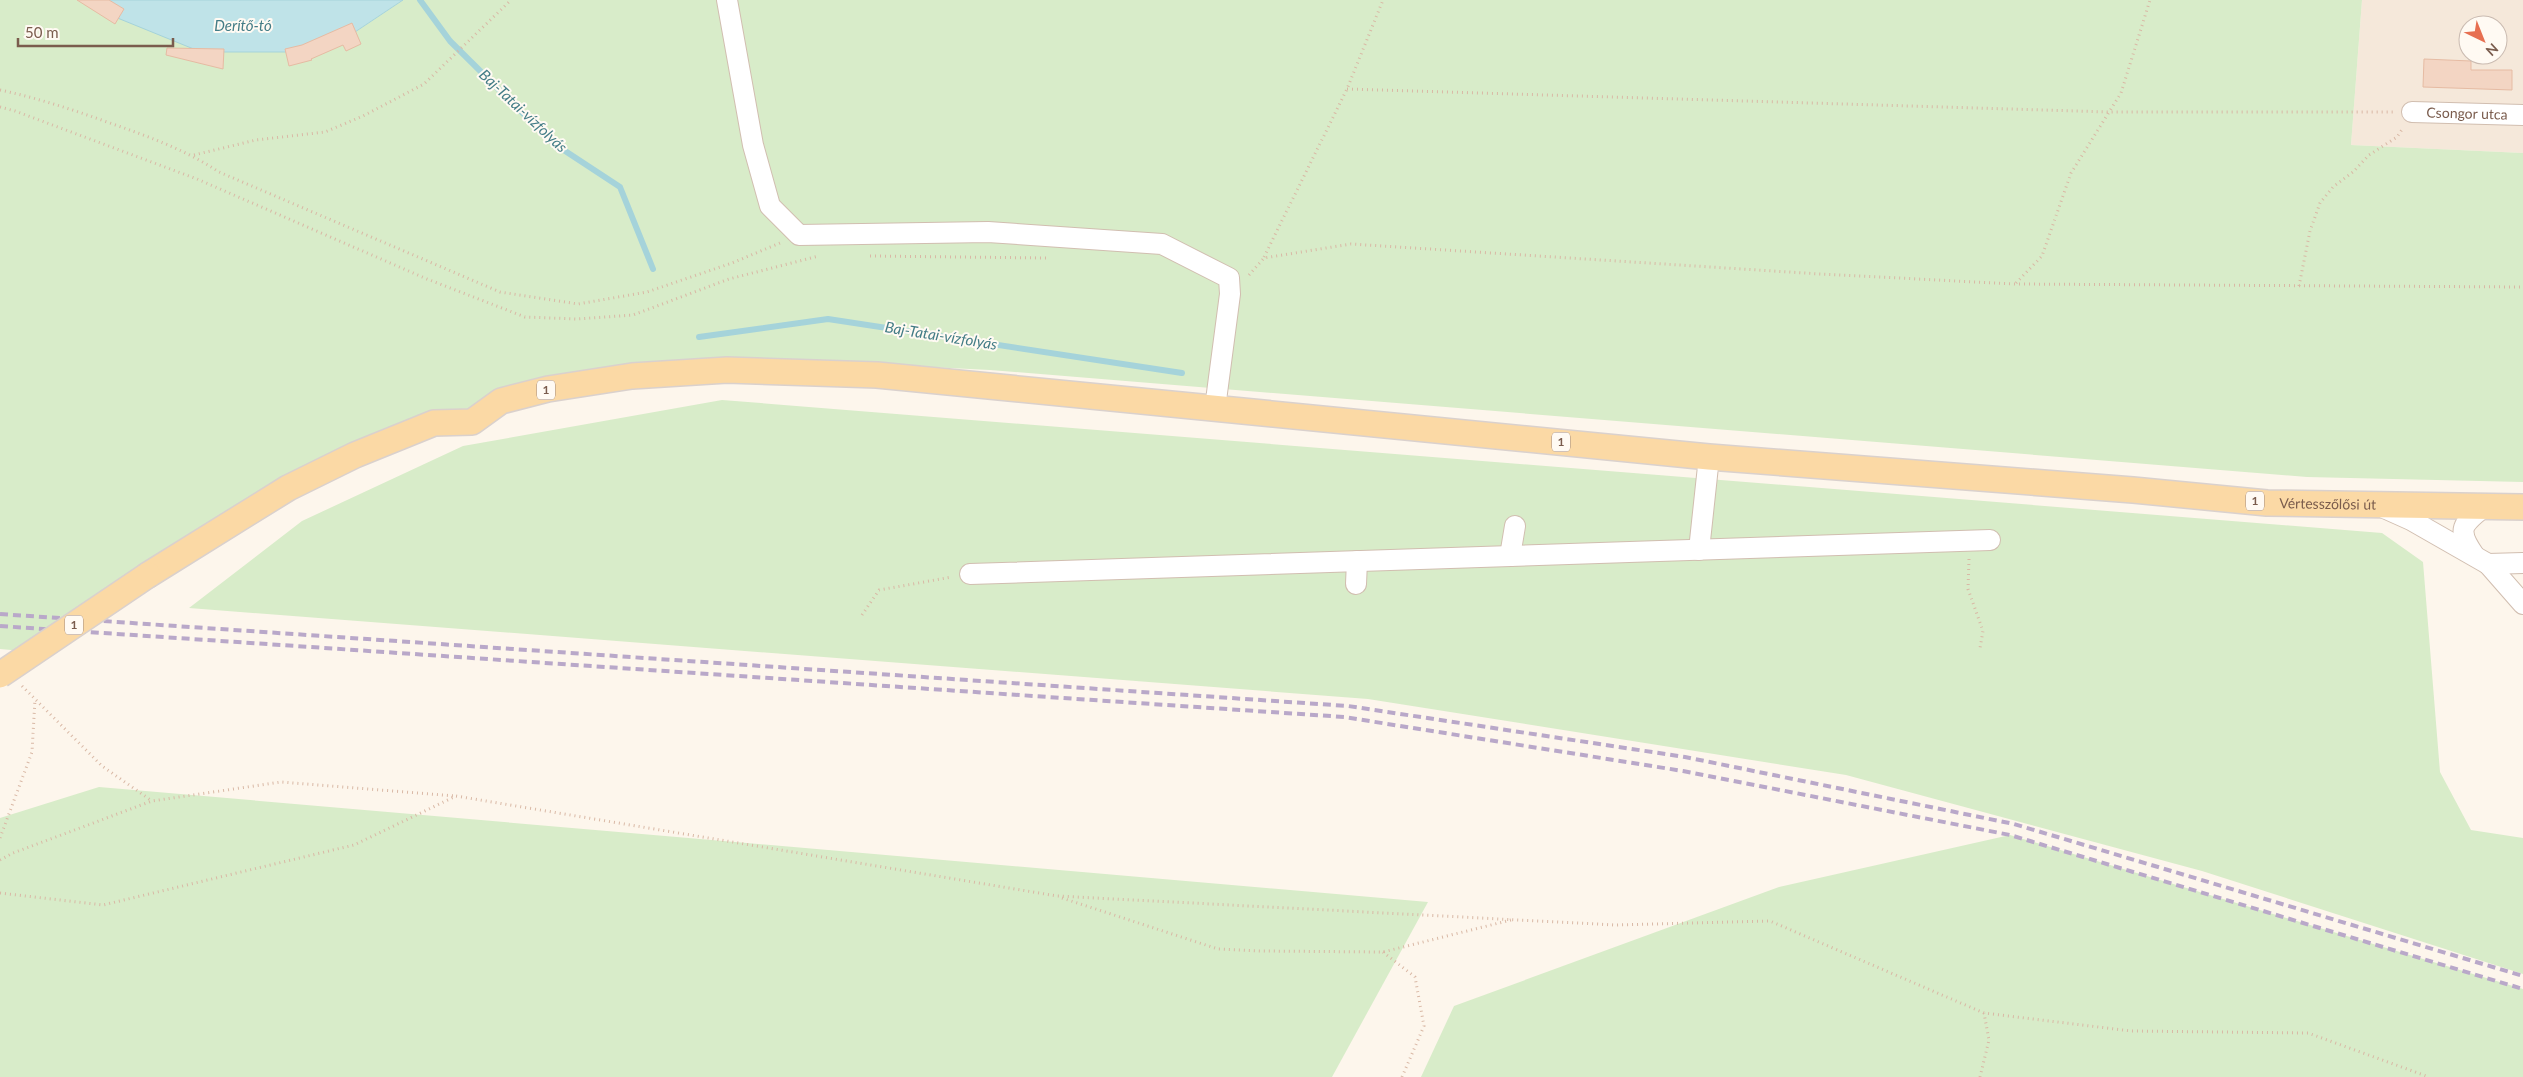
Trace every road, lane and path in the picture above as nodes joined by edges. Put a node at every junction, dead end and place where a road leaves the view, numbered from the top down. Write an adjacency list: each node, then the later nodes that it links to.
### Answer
1 (511, 0): 11 (path)
2 (727, 0): 12 (street)
3 (1382, 0): 5 (path)
4 (2150, 0): 8 (path)
5 (1347, 89): 8 (path); 16 (path)
6 (0, 90): 11 (path)
7 (0, 107): 13 (path)
8 (2109, 112): 9 (path); 17 (path)
9 (2412, 112): 10 (street, Csongor utca); 18 (path)
10 (2523, 115)
11 (194, 155): 12 (path)
12 (799, 235): 20 (street)
13 (821, 256)
14 (860, 256): 15 (path)
15 (1054, 258)
16 (1264, 258): 17 (path); 20 (path)
17 (2015, 284): 18 (path)
18 (2299, 286): 19 (path)
19 (2523, 288)
20 (1230, 294): 21 (street)
21 (1215, 408): 22 (main road, 1); 39 (main road, 1, bridge)
22 (1709, 457): 23 (main road, Vértesszőlősi út / 1); 29 (street)
23 (2378, 505): 24 (main road, Vértesszőlősi út / 1); 31 (street)
24 (2485, 506): 25 (main road, Vértesszőlősi út / 1); 31 (street)
25 (2523, 507)
26 (1515, 526): 30 (street)
27 (1990, 540): 28 (street)
28 (1970, 541): 29 (street); 38 (path)
29 (1699, 550): 30 (street)
30 (1510, 556): 32 (street)
31 (2481, 560): 33 (street); 36 (street)
32 (1357, 561): 34 (street); 35 (street)
33 (2523, 563)
34 (970, 574): 37 (path)
35 (1356, 584)
36 (2523, 604)
37 (862, 616)
38 (1980, 648)
39 (10, 680): 40 (path)
40 (35, 698): 42 (path); 43 (path)
41 (456, 796): 42 (path); 45 (path); 46 (path)
42 (152, 801): 44 (path)
43 (0, 838)
44 (0, 860)
45 (0, 893)
46 (1057, 896): 47 (path); 48 (path)
47 (1515, 919): 48 (path); 49 (path)
48 (1383, 952): 50 (path)
49 (1984, 1013): 51 (path); 52 (path)
50 (1402, 1077)
51 (1980, 1077)
52 (2429, 1077)

